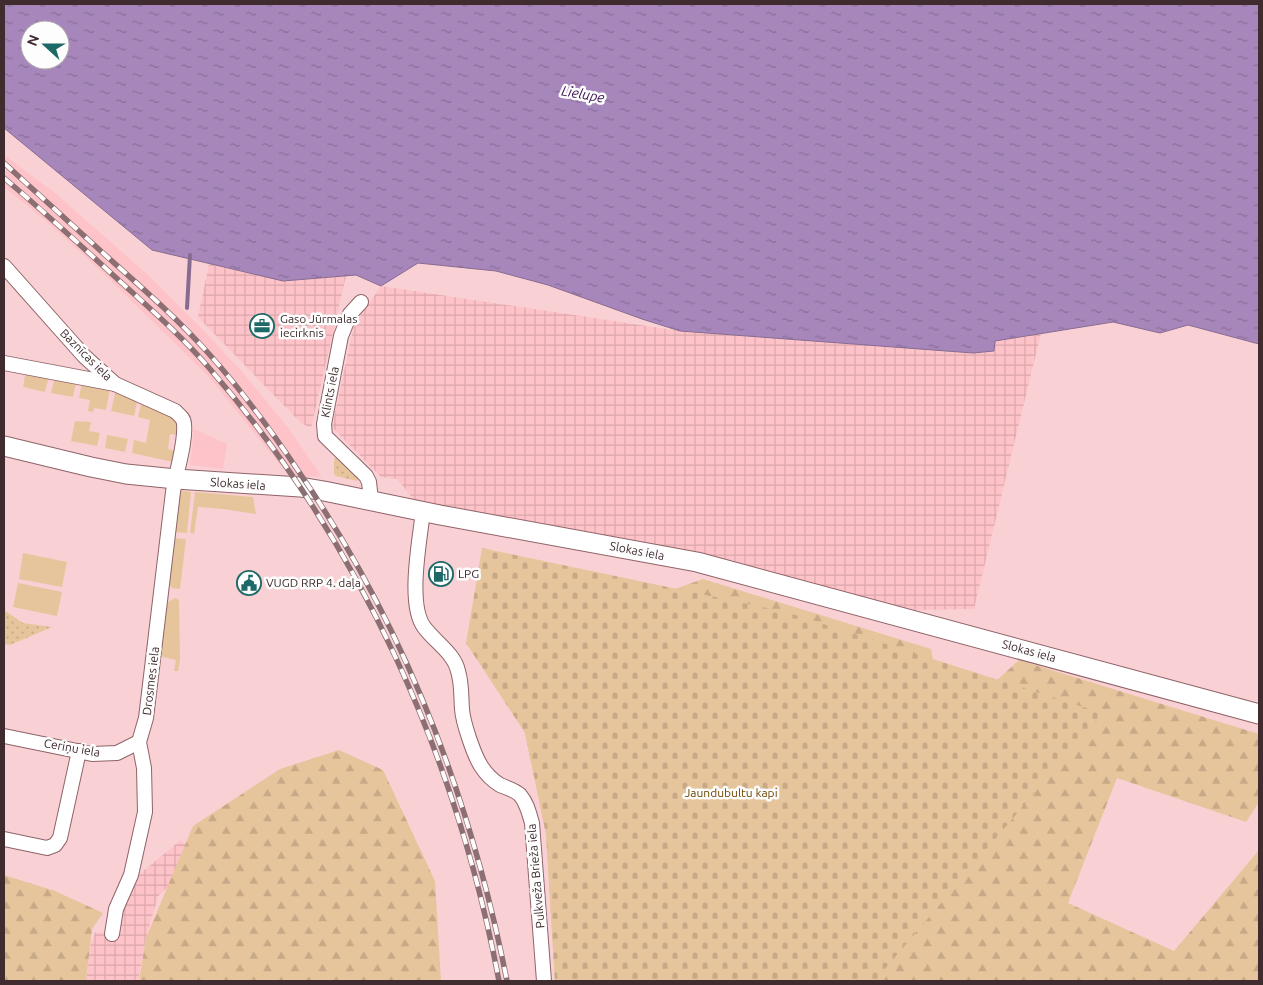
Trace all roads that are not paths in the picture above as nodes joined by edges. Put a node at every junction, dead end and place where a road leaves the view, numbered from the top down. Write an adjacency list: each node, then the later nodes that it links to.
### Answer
1 (4, 266): 4 (street, Baznīcas iela)
2 (361, 302): 8 (street, Klints iela)
3 (4, 363): 4 (street)
4 (115, 384): 5 (street, Baznīcas iela)
5 (184, 422): 7 (street, Drosmes iela)
6 (4, 446): 7 (main road, Slokas iela)
7 (176, 479): 8 (main road, Slokas iela); 12 (street, Drosmes iela)
8 (371, 500): 9 (main road, Slokas iela)
9 (423, 511): 10 (main road, Slokas iela); 16 (street, Pulkveža Brieža iela)
10 (1259, 714)
11 (4, 736): 13 (street, Ceriņu iela)
12 (139, 742): 13 (street, Ceriņu iela); 15 (street, Drosmes iela)
13 (79, 751): 14 (street)
14 (4, 840)
15 (112, 934)
16 (544, 981)

